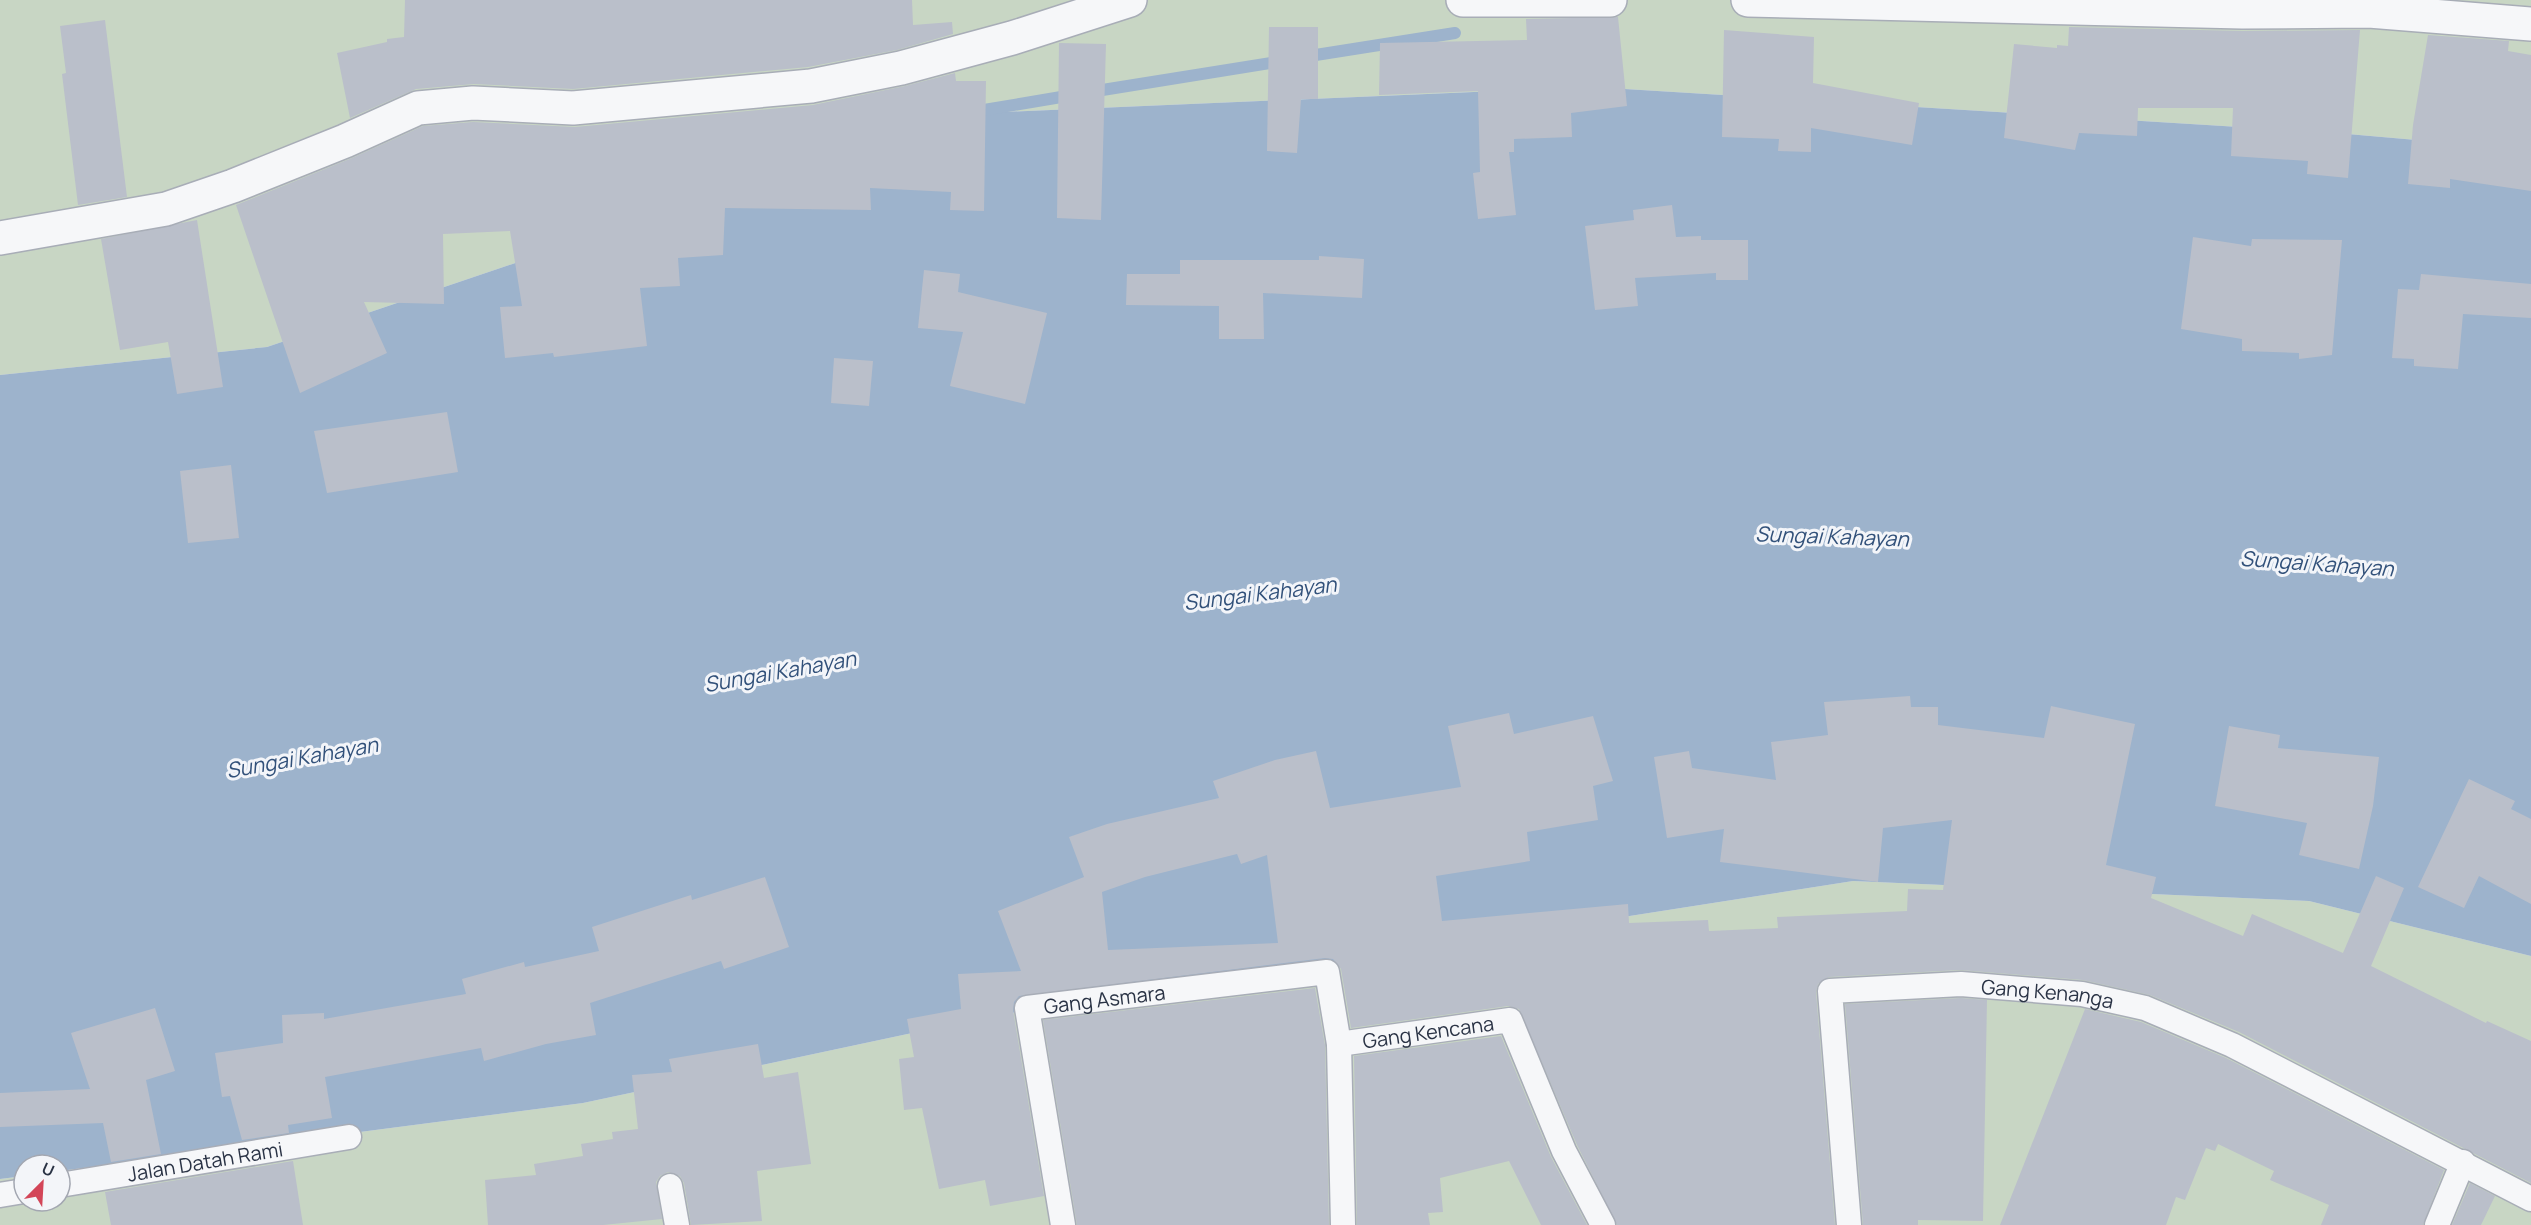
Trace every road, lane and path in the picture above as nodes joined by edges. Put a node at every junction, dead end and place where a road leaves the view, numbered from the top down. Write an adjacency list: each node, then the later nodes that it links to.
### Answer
1 (1130, 0): 6 (street)
2 (1472, 0): 3 (street)
3 (1610, 0)
4 (1748, 0): 5 (street)
5 (2531, 24)
6 (0, 238)
7 (1339, 1044): 14 (lane, Gang Asmara); 15 (lane, Gang Kencana); 16 (lane, Gang Kencana)
8 (349, 1137): 10 (lane, Jalan Datah Rami)
9 (2463, 1162): 12 (lane, Gang Kenanga); 17 (lane, Gang Kenanga); 18 (lane)
10 (72, 1183)
11 (670, 1186): 13 (lane)
12 (2531, 1199)
13 (677, 1225)
14 (1063, 1225)
15 (1343, 1225)
16 (1603, 1225)
17 (1849, 1225)
18 (2437, 1225)

